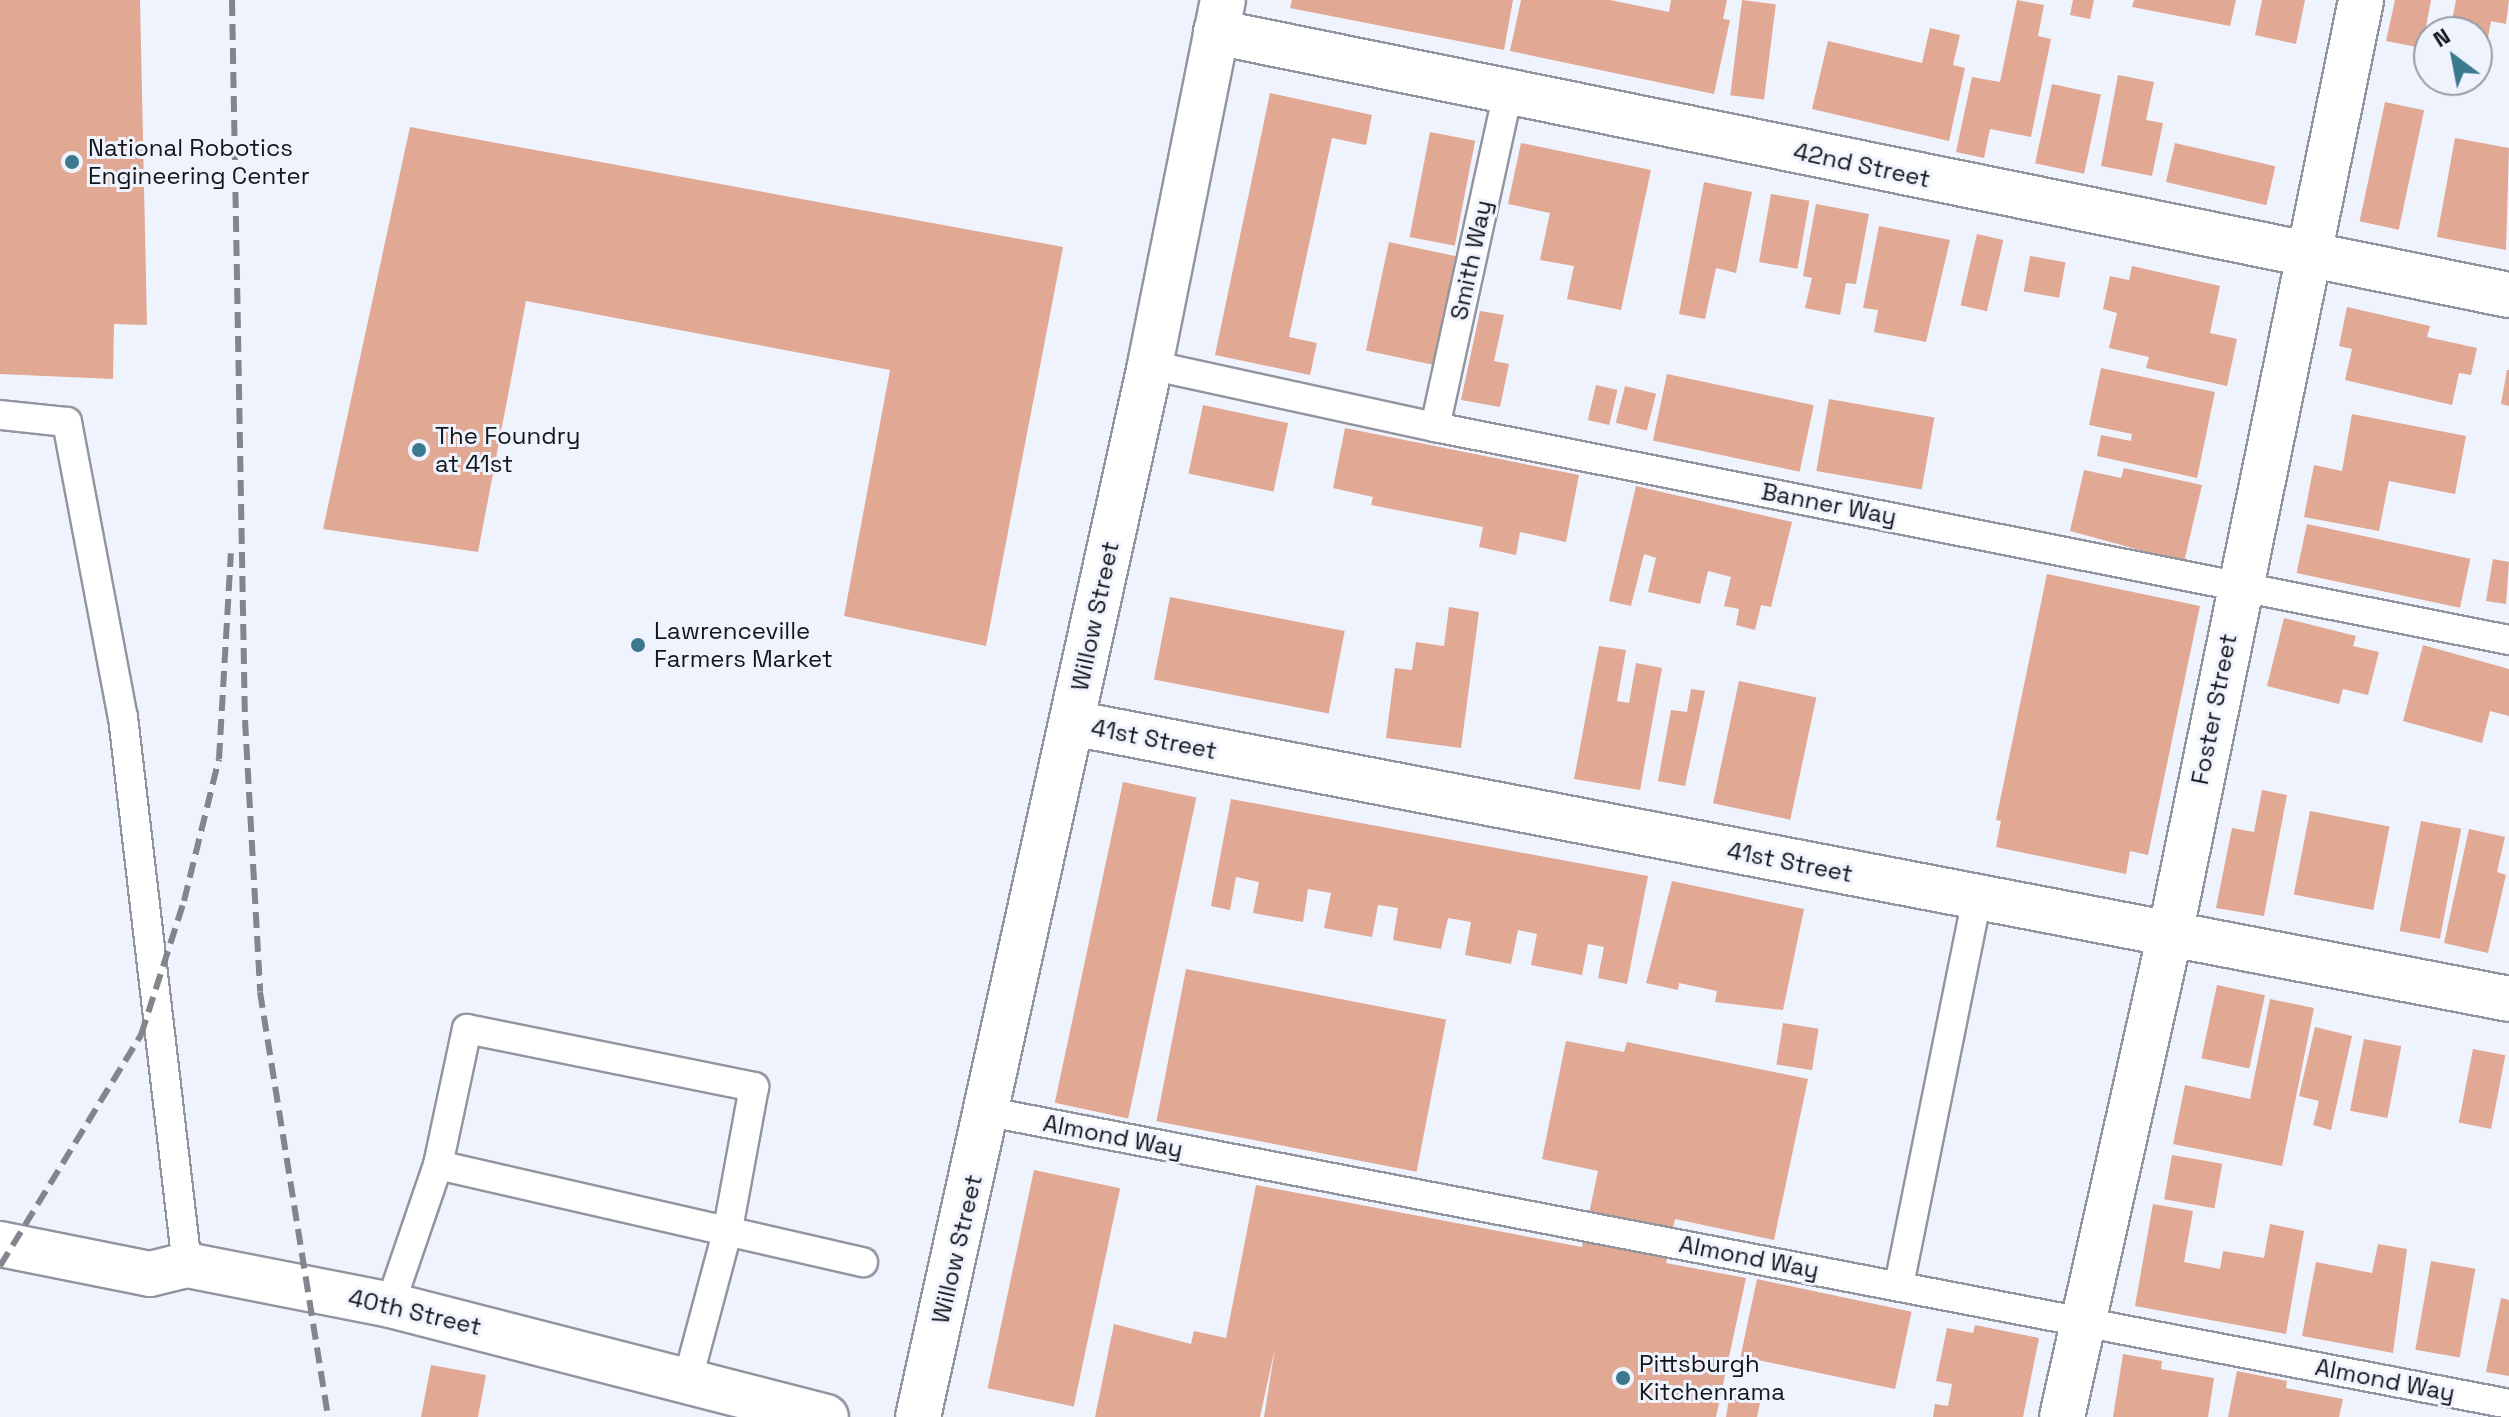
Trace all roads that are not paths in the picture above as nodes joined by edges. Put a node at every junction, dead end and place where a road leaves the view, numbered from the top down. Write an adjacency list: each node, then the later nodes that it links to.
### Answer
1 (2361, 0): 4 (street, Foster Street)
2 (1220, 16): 3 (street, 42nd Street); 6 (street, Willow Street)
3 (1508, 92): 4 (street, 42nd Street); 8 (lane, Smith Way)
4 (2310, 257): 5 (street, 42nd Street); 9 (street, Foster Street)
5 (2509, 295)
6 (1150, 365): 8 (lane, Banner Way); 11 (street, Willow Street)
7 (0, 415): 20 (lane)
8 (1435, 427): 9 (lane, Banner Way)
9 (2239, 583): 10 (lane, Banner Way); 13 (street, Foster Street)
10 (2509, 640)
11 (1072, 723): 12 (street, 41st Street); 15 (street, Willow Street)
12 (1977, 899): 13 (street, 41st Street); 21 (lane)
13 (2170, 935): 14 (street, 41st Street); 23 (street, Foster Street)
14 (2509, 999)
15 (989, 1112): 21 (lane, Almond Way); 27 (street, Willow Street)
16 (438, 1165): 17 (lane); 17 (lane); 22 (lane)
17 (728, 1229): 19 (lane); 24 (lane)
18 (0, 1244): 20 (street, 40th Street)
19 (863, 1262)
20 (187, 1265): 22 (street, 40th Street)
21 (1899, 1285): 23 (lane, Almond Way)
22 (390, 1305): 24 (street, 40th Street)
23 (2085, 1321): 25 (lane, Almond Way); 28 (street, Foster Street)
24 (688, 1378): 26 (street, 40th Street)
25 (2509, 1404)
26 (826, 1417)
27 (918, 1417)
28 (2062, 1417)

